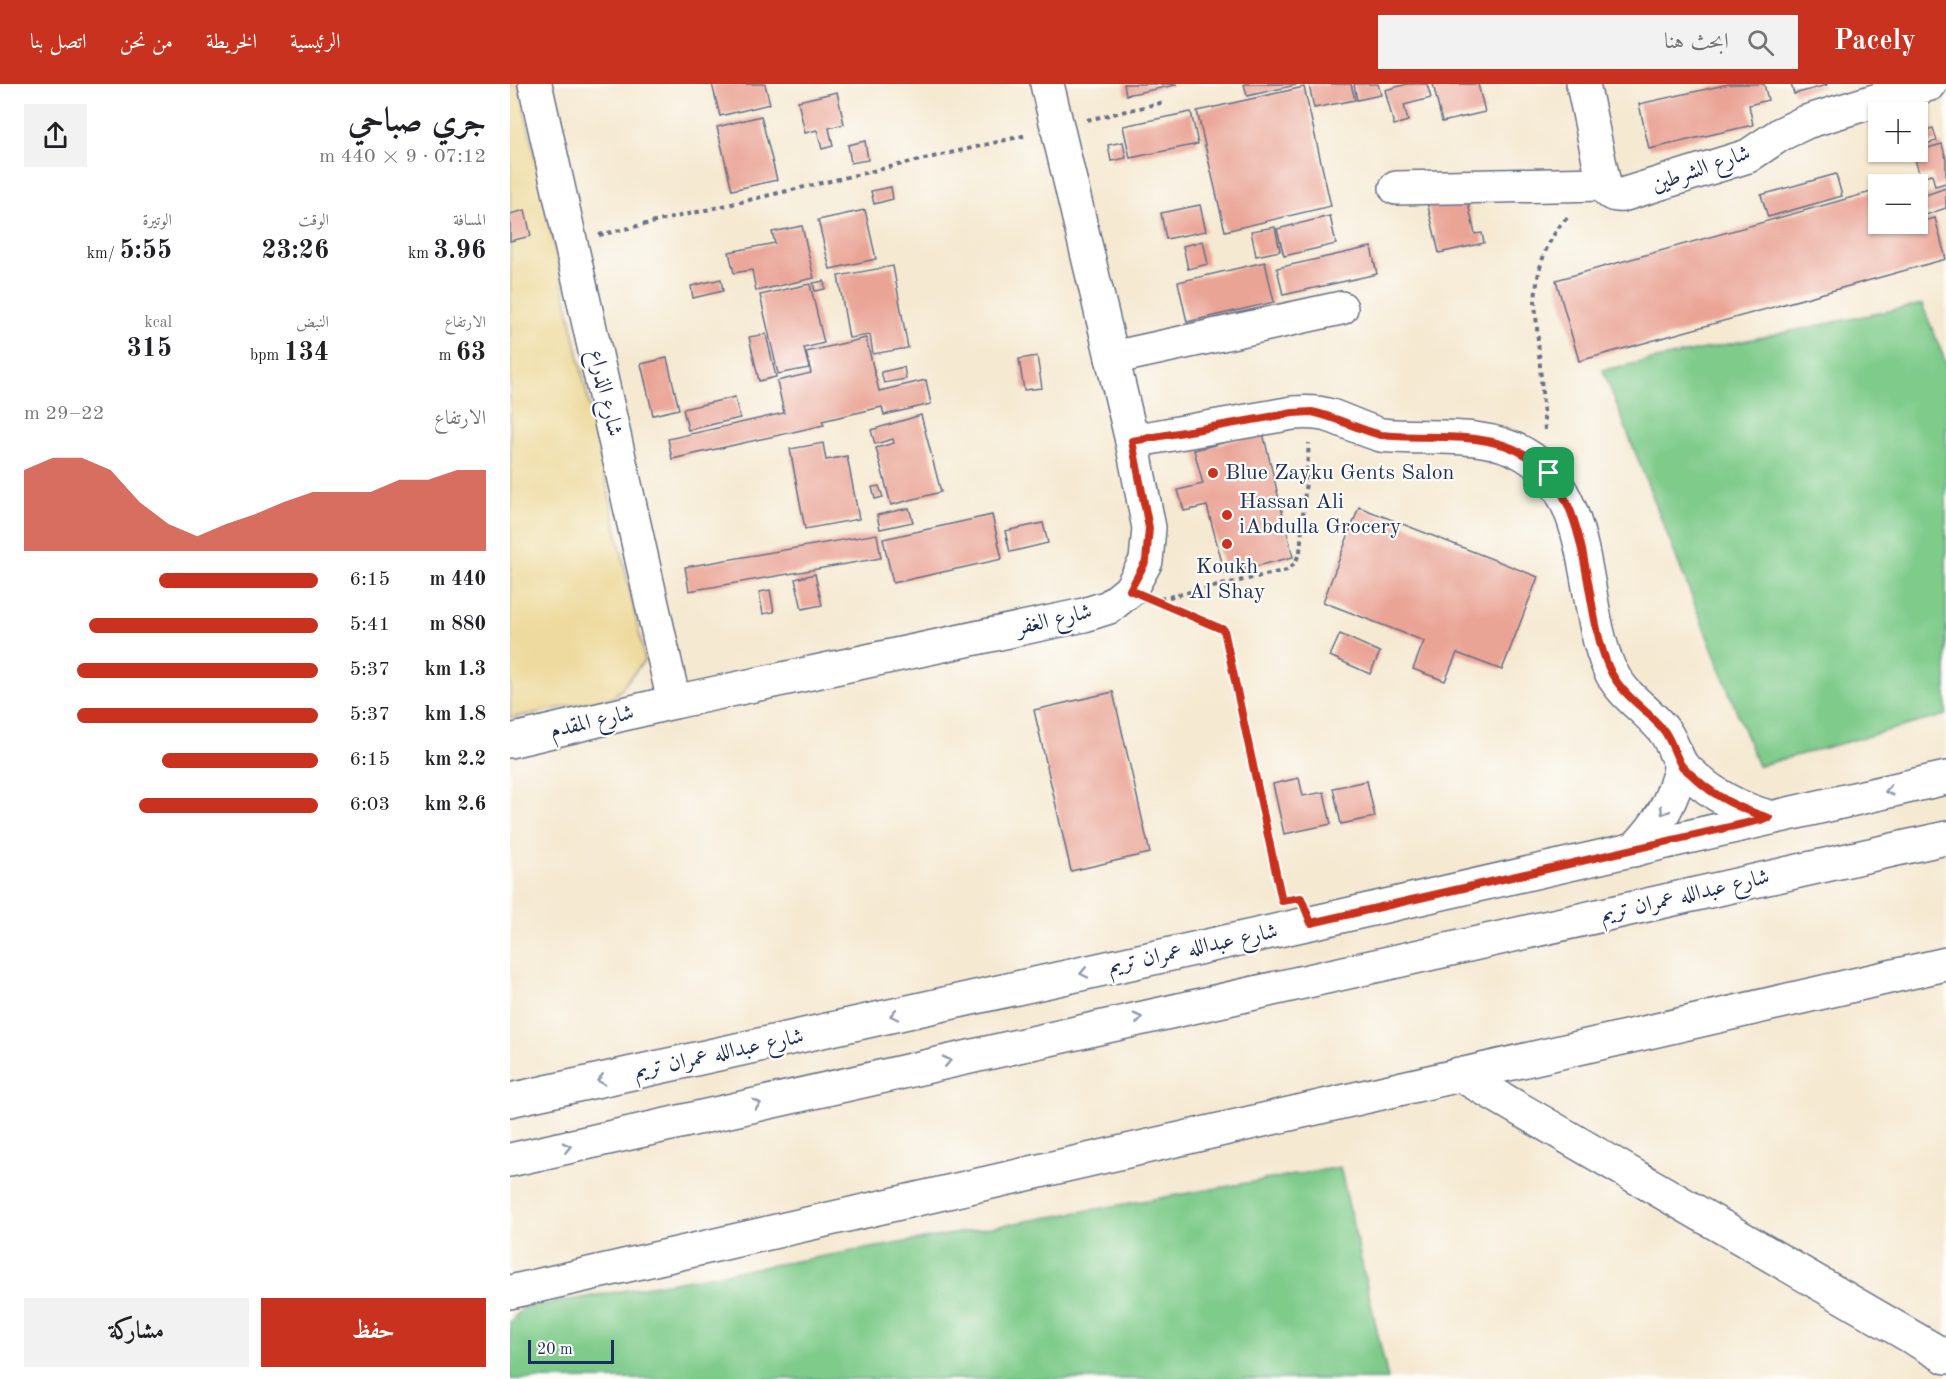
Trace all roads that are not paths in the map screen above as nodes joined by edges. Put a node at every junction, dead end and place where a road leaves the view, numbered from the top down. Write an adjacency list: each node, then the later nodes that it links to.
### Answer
1 (535, 84): 10 (street, شارع الذراع)
2 (1047, 84): 8 (street, شارع الغفر)
3 (1583, 84): 5 (street)
4 (1929, 84): 5 (street, شارع الشرطين)
5 (1606, 187): 6 (street, شارع الشرطين)
6 (1396, 188)
7 (1341, 308): 8 (street)
8 (1112, 358): 9 (street, شارع الغفر)
9 (1132, 441): 10 (street, شارع الغفر); 12 (street)
10 (674, 702): 11 (street, شارع المقدم)
11 (510, 741)
12 (1681, 765): 14 (street); 16 (street, one-way to 16)
13 (1946, 778): 14 (street, شارع عبدالله عمران تريم, one-way to 14)
14 (1769, 818): 16 (street, شارع عبدالله عمران تريم)
15 (1946, 838): 20 (street, شارع عبدالله عمران تريم, one-way to 15)
16 (1634, 850): 19 (street, شارع عبدالله عمران تريم, one-way to 19)
17 (1946, 964): 18 (street)
18 (1459, 1074): 21 (street); 22 (street)
19 (510, 1100)
20 (510, 1160)
21 (510, 1292)
22 (1946, 1357)

